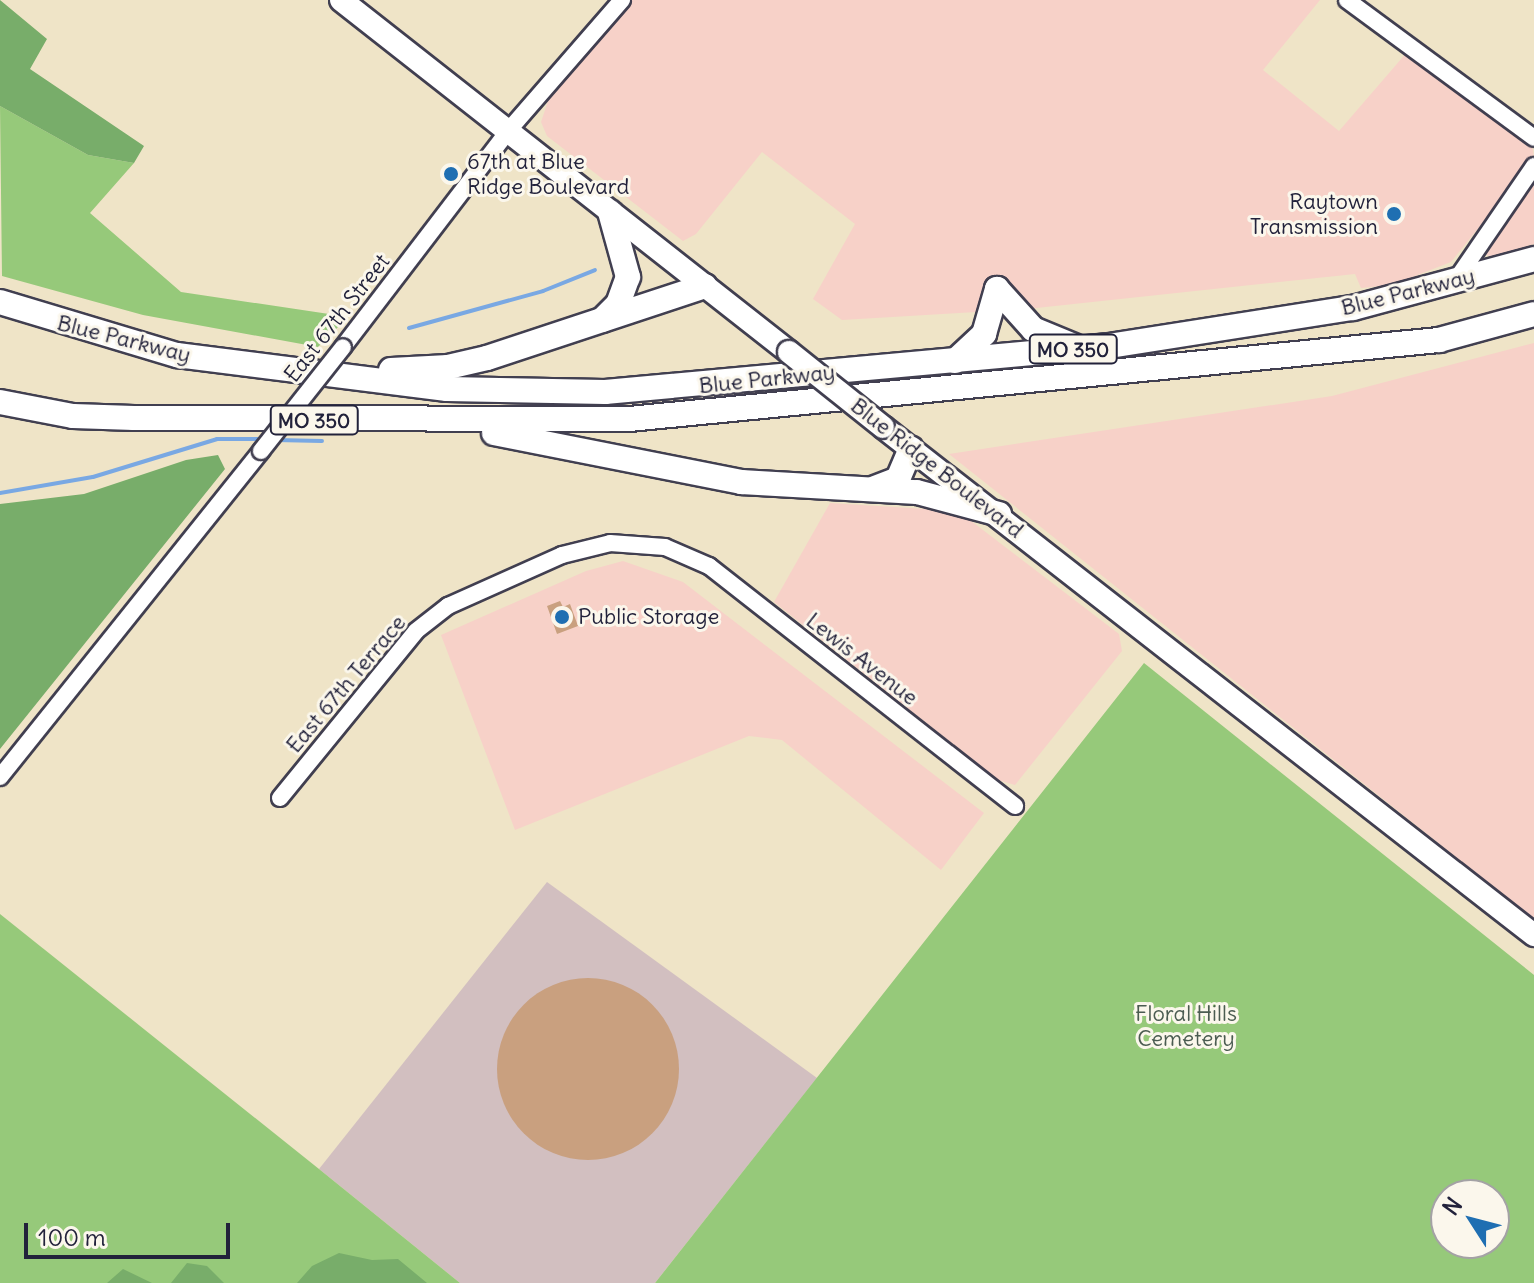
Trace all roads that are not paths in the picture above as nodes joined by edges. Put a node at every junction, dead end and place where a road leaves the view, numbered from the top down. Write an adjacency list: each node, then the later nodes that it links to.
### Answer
1 (341, 0): 4 (main road, Blue Ridge Boulevard)
2 (622, 0): 4 (street, East 67th Street)
3 (1347, 0): 5 (street)
4 (508, 131): 7 (main road, Blue Ridge Boulevard); 23 (street, East 67th Street, bridge)
5 (1534, 138)
6 (1534, 166): 9 (street)
7 (610, 212): 10 (main road, Blue Ridge Boulevard); 13 (highway)
8 (1534, 259): 9 (highway, Blue Parkway / MO 350)
9 (1456, 280): 15 (highway, Blue Parkway / MO 350)
10 (705, 286): 13 (highway); 19 (main road, Blue Ridge Boulevard, bridge)
11 (0, 302): 14 (highway, Blue Parkway / MO 350)
12 (1534, 314): 18 (highway, Blue Parkway / MO 350)
13 (602, 320): 14 (highway)
14 (122, 341): 16 (highway, Blue Parkway / MO 350)
15 (1080, 349): 16 (highway, Blue Parkway / MO 350); 16 (highway)
16 (955, 361)
17 (0, 402): 18 (highway, Blue Parkway / MO 350)
18 (368, 421): 20 (highway)
19 (911, 449): 20 (highway); 21 (main road, Blue Ridge Boulevard)
20 (865, 489): 21 (highway)
21 (999, 514): 26 (main road, Blue Ridge Boulevard)
22 (679, 551): 24 (street, East 67th Terrace); 25 (street, Lewis Avenue)
23 (0, 777)
24 (280, 798)
25 (1015, 806)
26 (1534, 935)

